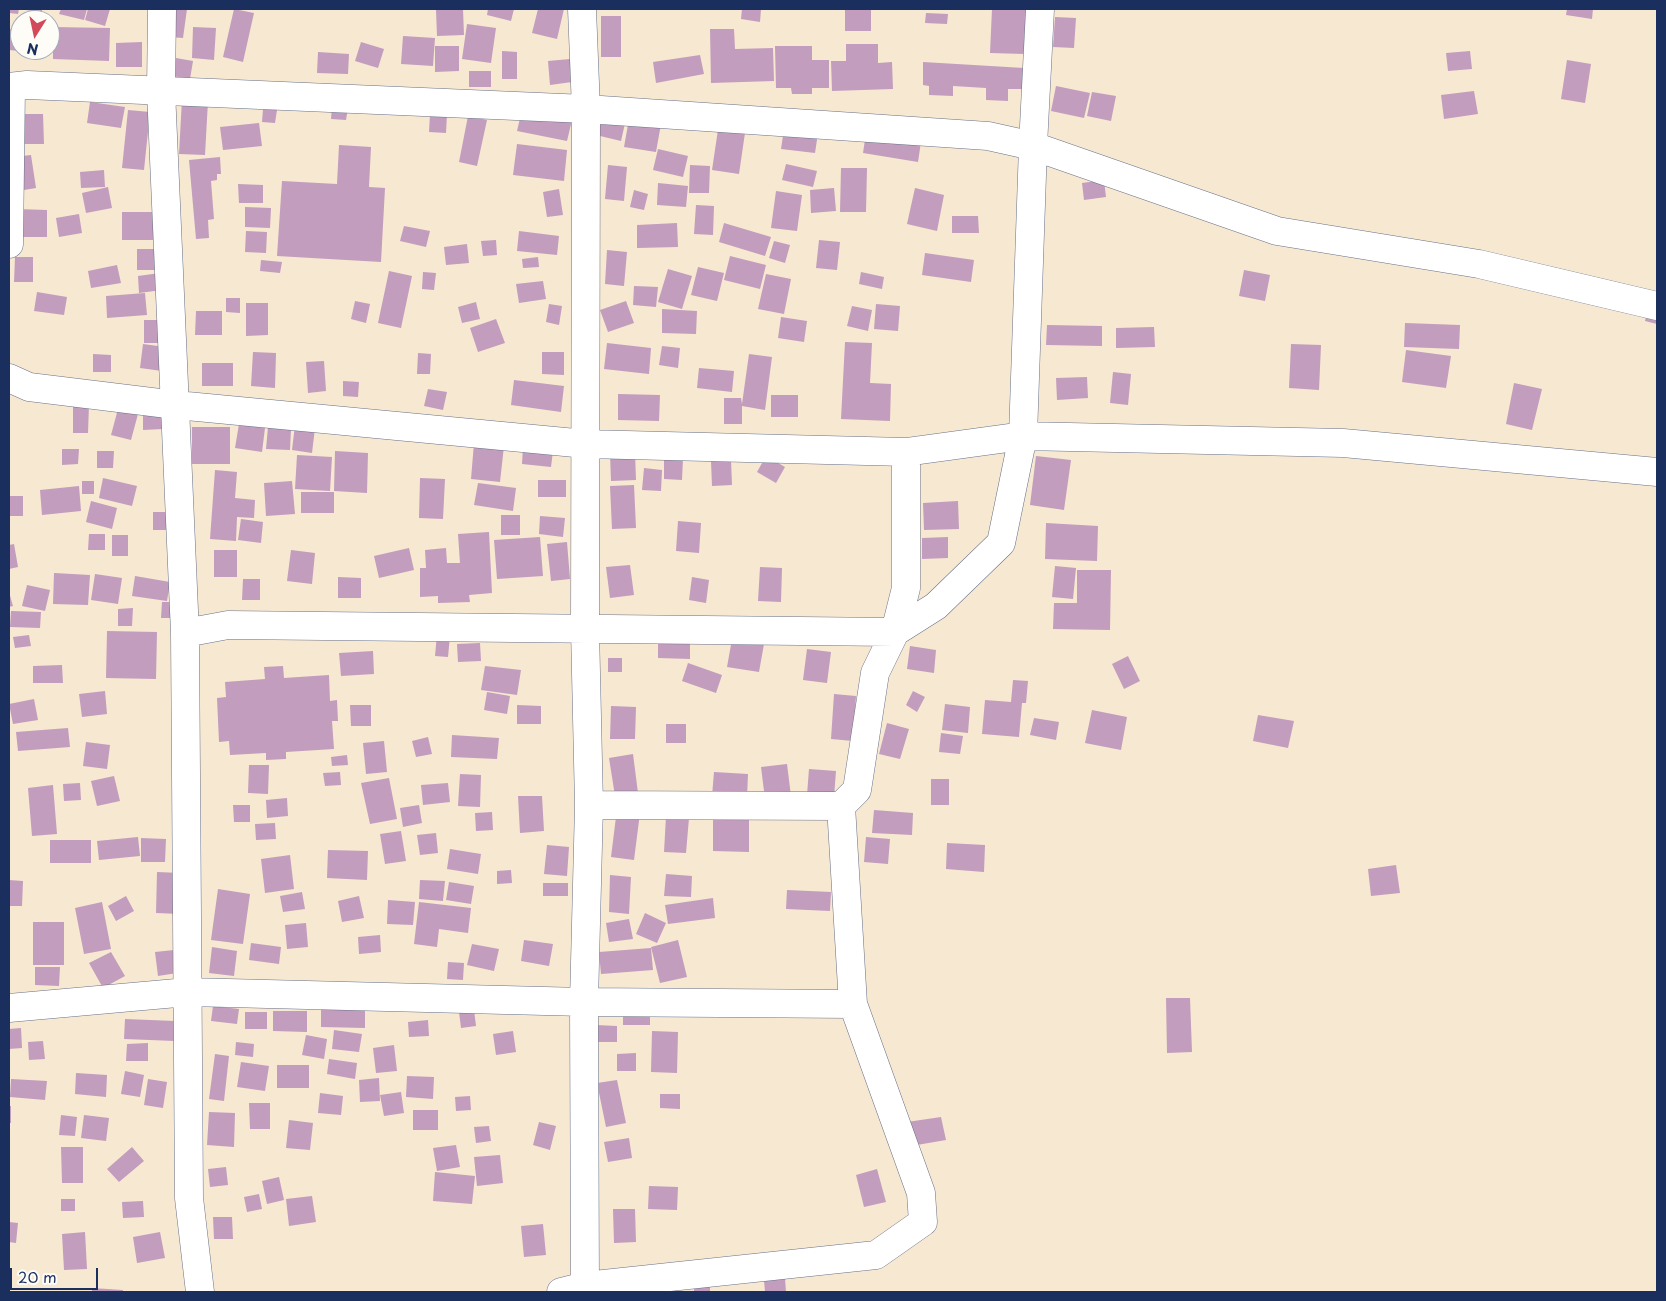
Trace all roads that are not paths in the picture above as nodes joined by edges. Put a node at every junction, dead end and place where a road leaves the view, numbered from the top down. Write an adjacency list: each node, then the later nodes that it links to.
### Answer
1 (162, 9): 5 (street)
2 (582, 9): 6 (street)
3 (1040, 9): 7 (street)
4 (10, 87): 5 (street); 8 (street)
5 (161, 91): 6 (street); 11 (street)
6 (586, 109): 7 (street); 13 (street)
7 (1033, 146): 9 (street); 12 (street)
8 (9, 244)
9 (1657, 306)
10 (9, 378): 11 (street)
11 (176, 405): 13 (street); 18 (street)
12 (1023, 436): 14 (street); 15 (street); 17 (street)
13 (586, 444): 14 (street); 16 (street)
14 (906, 452): 17 (street)
15 (1657, 472)
16 (585, 629): 17 (street); 18 (street); 19 (street)
17 (895, 632): 20 (street)
18 (185, 633): 21 (street)
19 (589, 805): 20 (street); 22 (street)
20 (840, 806): 23 (street)
21 (188, 992): 22 (street); 24 (street); 26 (street)
22 (584, 1002): 23 (street); 25 (street)
23 (853, 1004): 25 (street)
24 (9, 1008)
25 (577, 1290)
26 (200, 1292)

